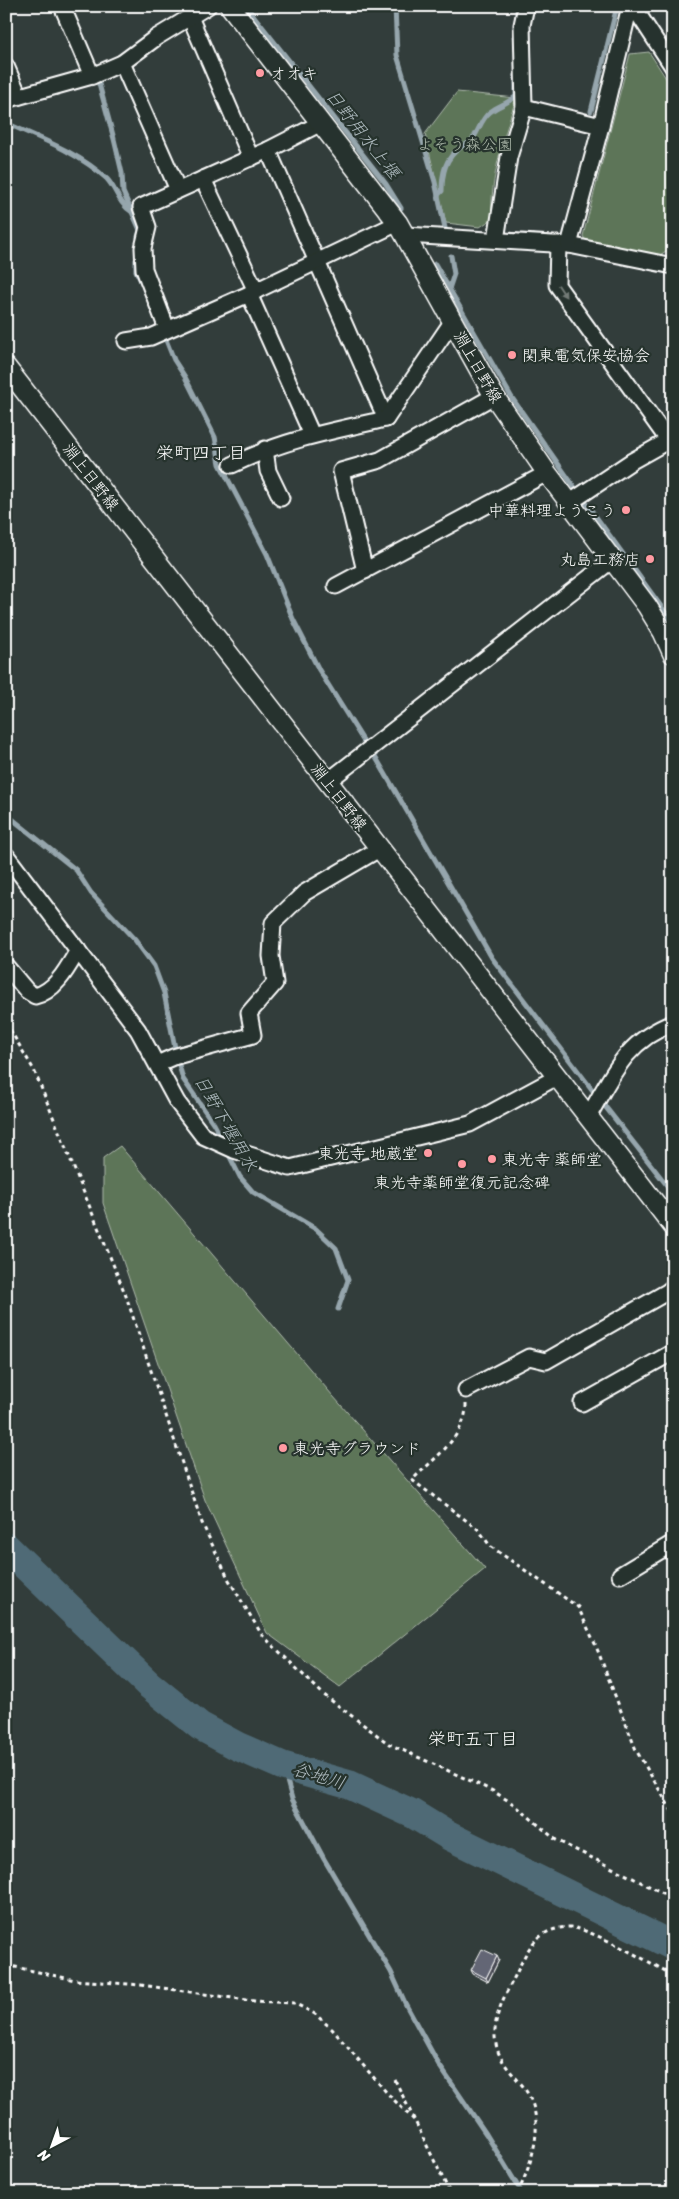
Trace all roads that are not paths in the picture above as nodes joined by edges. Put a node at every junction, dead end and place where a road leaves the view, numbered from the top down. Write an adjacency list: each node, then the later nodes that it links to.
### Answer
1 (62, 6): 10 (street)
2 (208, 6): 6 (street)
3 (230, 6): 13 (main road, 淵上日野線)
4 (526, 6): 12 (street)
5 (632, 6): 9 (street); 14 (street)
6 (190, 17): 7 (street); 16 (street)
7 (122, 63): 10 (street); 18 (street)
8 (6, 66): 11 (street)
9 (673, 67)
10 (92, 76): 11 (street)
11 (12, 98)
12 (524, 107): 14 (street); 20 (street)
13 (321, 123): 15 (street); 19 (main road, 淵上日野線)
14 (601, 126): 21 (street)
15 (268, 150): 16 (street); 22 (street)
16 (252, 158): 17 (street)
17 (203, 179): 18 (street); 24 (street)
18 (178, 190): 26 (street)
19 (402, 229): 20 (street); 22 (street); 25 (main road, 淵上日野線)
20 (496, 240): 21 (street)
21 (563, 245): 23 (street); 32 (street, one-way to 32)
22 (317, 262): 24 (street); 30 (street)
23 (669, 265)
24 (252, 292): 26 (street); 31 (street)
25 (452, 322): 29 (main road, 淵上日野線); 30 (street)
26 (168, 329): 27 (street)
27 (126, 341)
28 (6, 367): 42 (main road, 淵上日野線)
29 (494, 396): 35 (main road, 淵上日野線); 39 (street)
30 (386, 419): 31 (street)
31 (312, 435): 33 (street)
32 (671, 442): 37 (street)
33 (265, 449): 34 (street); 36 (street)
34 (232, 465)
35 (547, 473): 37 (main road, 淵上日野線); 39 (street)
36 (281, 498)
37 (569, 503): 38 (main road, 淵上日野線)
38 (612, 560): 41 (main road, 淵上日野線); 42 (street)
39 (365, 570): 40 (street)
40 (336, 586)
41 (673, 654)
42 (328, 782): 43 (main road, 淵上日野線)
43 (379, 849): 48 (street); 49 (main road, 淵上日野線)
44 (6, 854): 45 (street)
45 (78, 950): 46 (street); 48 (street)
46 (6, 966)
47 (673, 1023): 50 (street)
48 (163, 1061): 49 (street)
49 (557, 1077): 50 (main road, 淵上日野線)
50 (588, 1117): 51 (main road, 淵上日野線)
51 (673, 1226)
52 (673, 1287): 54 (street)
53 (673, 1352): 55 (street)
54 (466, 1390)
55 (582, 1403)
56 (673, 1543): 57 (street)
57 (620, 1575)

